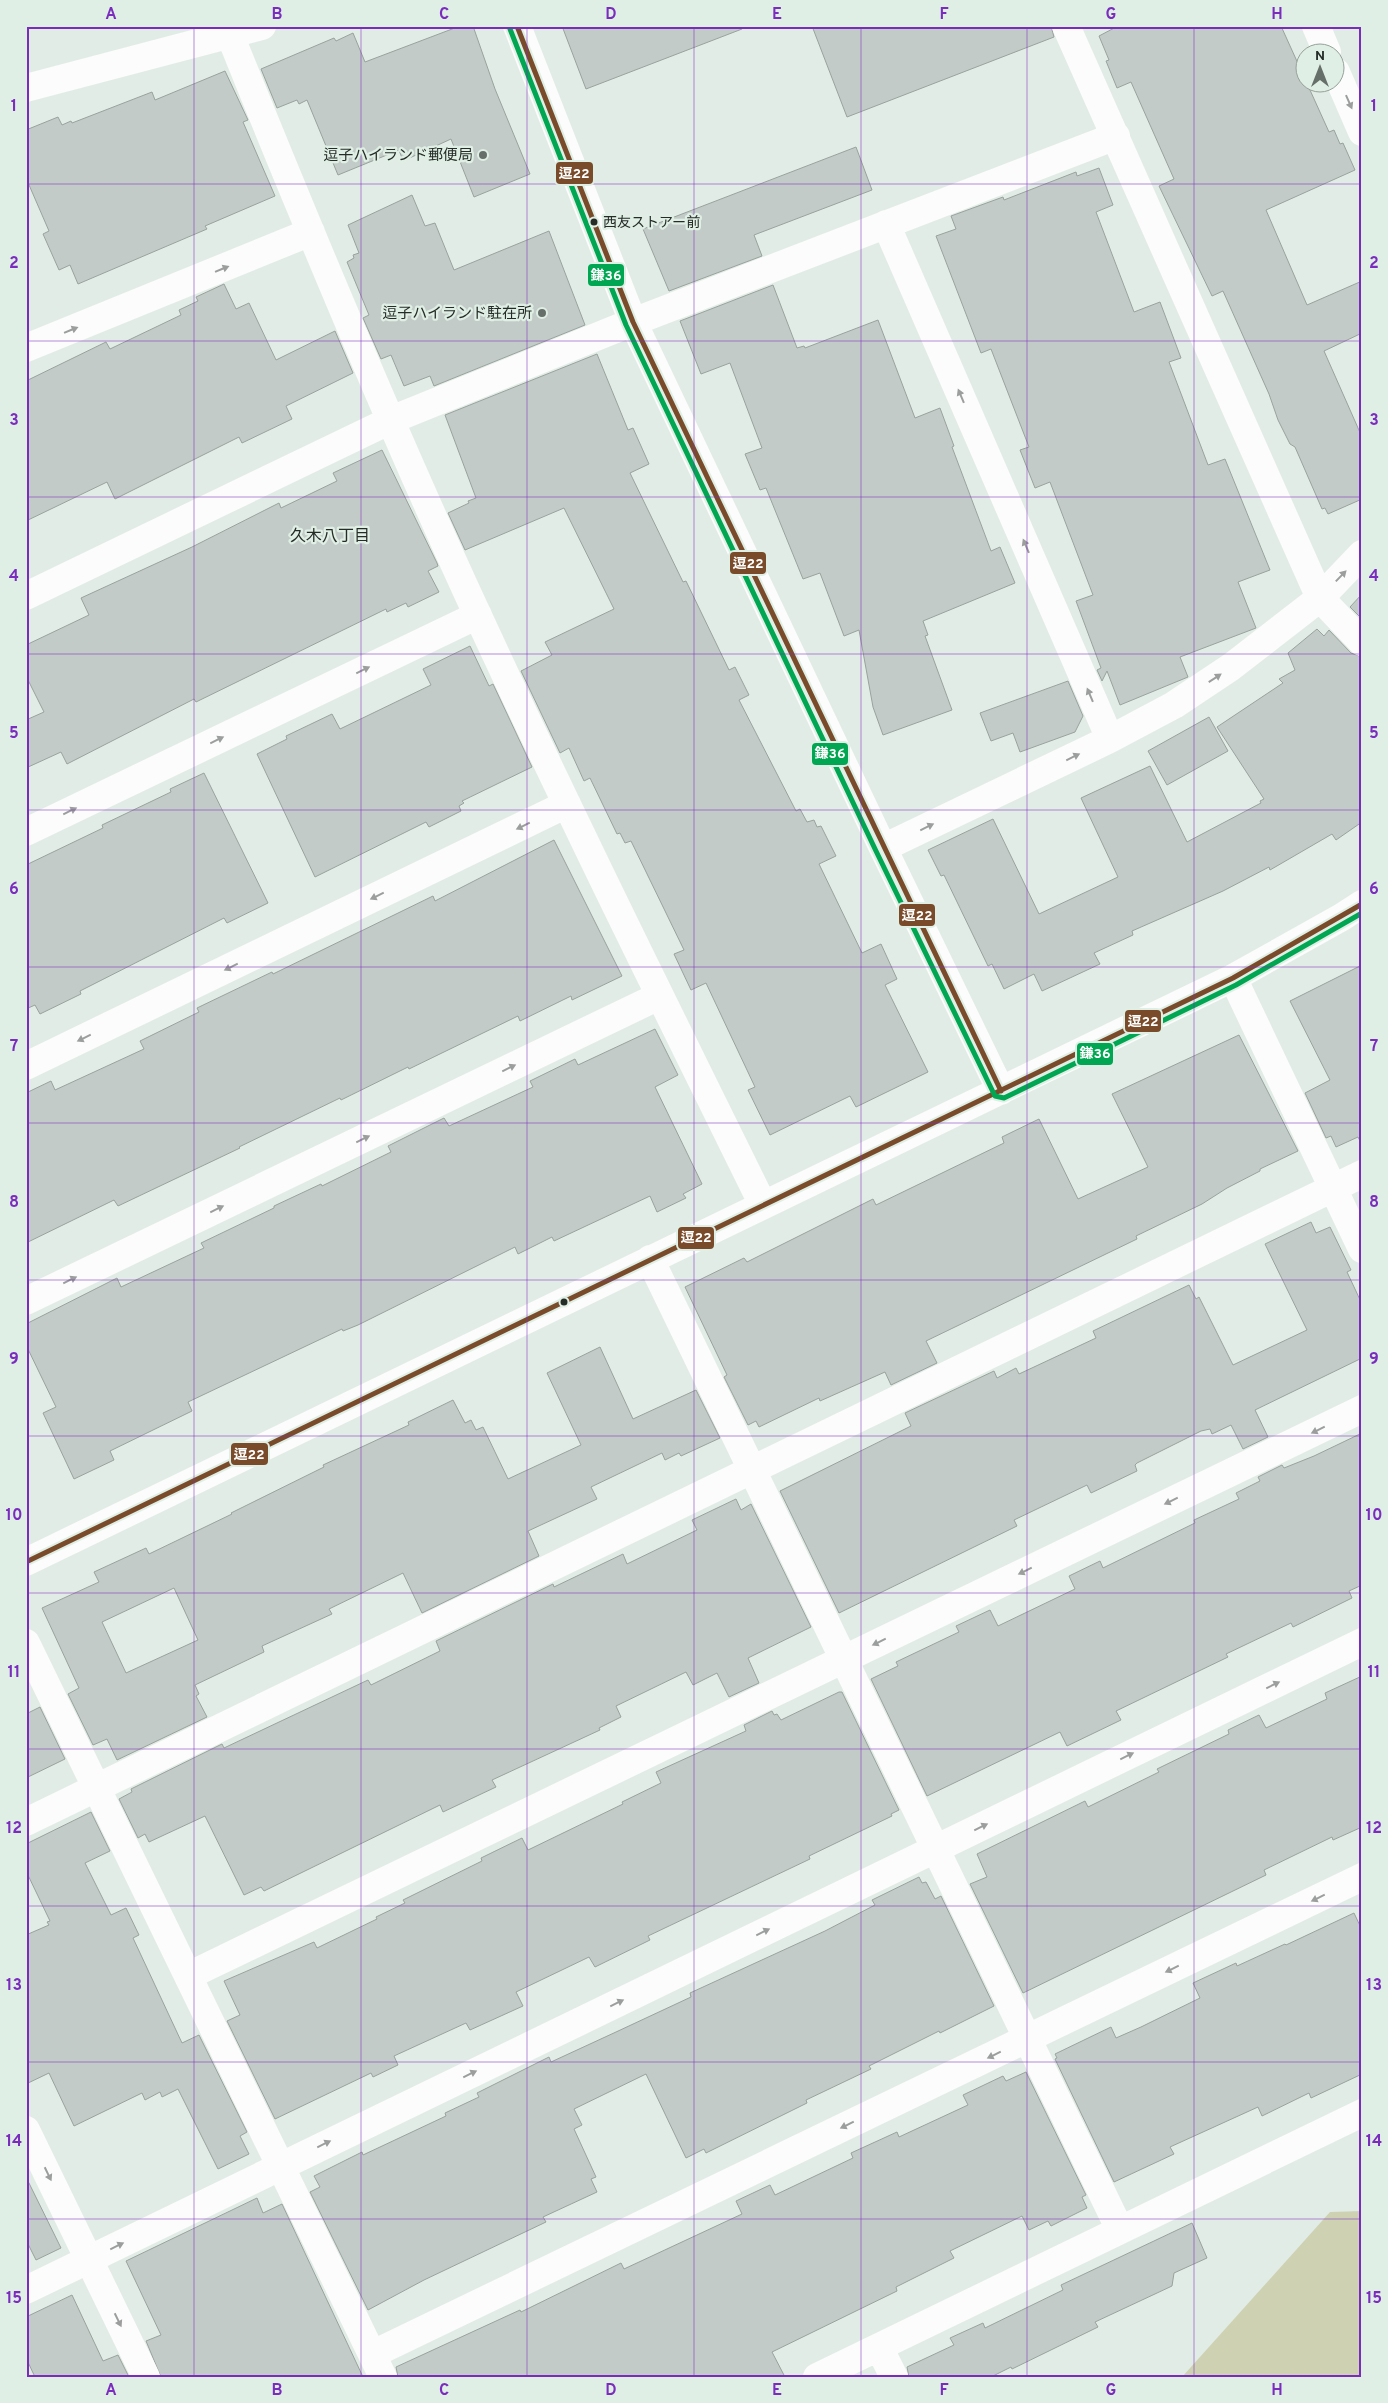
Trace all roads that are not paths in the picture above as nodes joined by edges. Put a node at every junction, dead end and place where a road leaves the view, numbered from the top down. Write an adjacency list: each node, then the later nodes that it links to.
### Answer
1 (262, 26): 5 (street)
2 (517, 26): 13 (street)
3 (1066, 26): 10 (street)
4 (1316, 26): 6 (street)
5 (230, 35): 7 (street); 12 (street)
6 (1323, 42)
7 (26, 88)
8 (1345, 92): 9 (street, one-way to 9)
9 (1362, 132)
10 (1116, 136): 11 (street); 18 (street)
11 (886, 224): 13 (street); 21 (street, one-way to 11)
12 (311, 232): 14 (street, one-way to 12); 15 (street)
13 (633, 322): 15 (street); 24 (street)
14 (26, 348)
15 (391, 420): 17 (street); 19 (street)
16 (1362, 554): 18 (street, one-way to 16)
17 (26, 596)
18 (1320, 598): 20 (street); 21 (street, one-way to 18)
19 (478, 615): 22 (street); 23 (street, one-way to 19)
20 (1362, 642)
21 (1110, 739): 24 (street, one-way to 21)
22 (567, 804): 27 (street); 28 (street, one-way to 28)
23 (26, 832)
24 (883, 848): 29 (street)
25 (1362, 904): 26 (street)
26 (1233, 978): 29 (street); 31 (street)
27 (659, 996): 32 (street); 35 (street, one-way to 27)
28 (26, 1066)
29 (1001, 1091): 32 (street)
30 (1362, 1174): 31 (street)
31 (1333, 1188): 33 (street); 37 (street)
32 (763, 1205): 34 (street)
33 (1362, 1249)
34 (650, 1259): 37 (street); 38 (street)
35 (26, 1301)
36 (1362, 1409): 41 (street, one-way to 41)
37 (754, 1469): 41 (street); 42 (street)
38 (26, 1562)
39 (1362, 1642): 44 (street, one-way to 39)
40 (26, 1643): 42 (street)
41 (843, 1660): 44 (street); 46 (street)
42 (96, 1787): 43 (street); 46 (street)
43 (26, 1822)
44 (937, 1849): 47 (street); 50 (street, one-way to 44)
45 (1362, 1877): 47 (street, one-way to 47)
46 (188, 1976): 50 (street)
47 (1026, 2039): 51 (street); 55 (street, one-way to 55)
48 (1362, 2113): 51 (street)
49 (26, 2130): 52 (street, one-way to 52)
50 (280, 2165): 52 (street, one-way to 50); 55 (street)
51 (1120, 2230): 54 (street)
52 (89, 2260): 53 (street); 56 (street, one-way to 56)
53 (26, 2290)
54 (878, 2347): 57 (street); 58 (street)
55 (378, 2366)
56 (146, 2377)
57 (817, 2377)
58 (894, 2377)

